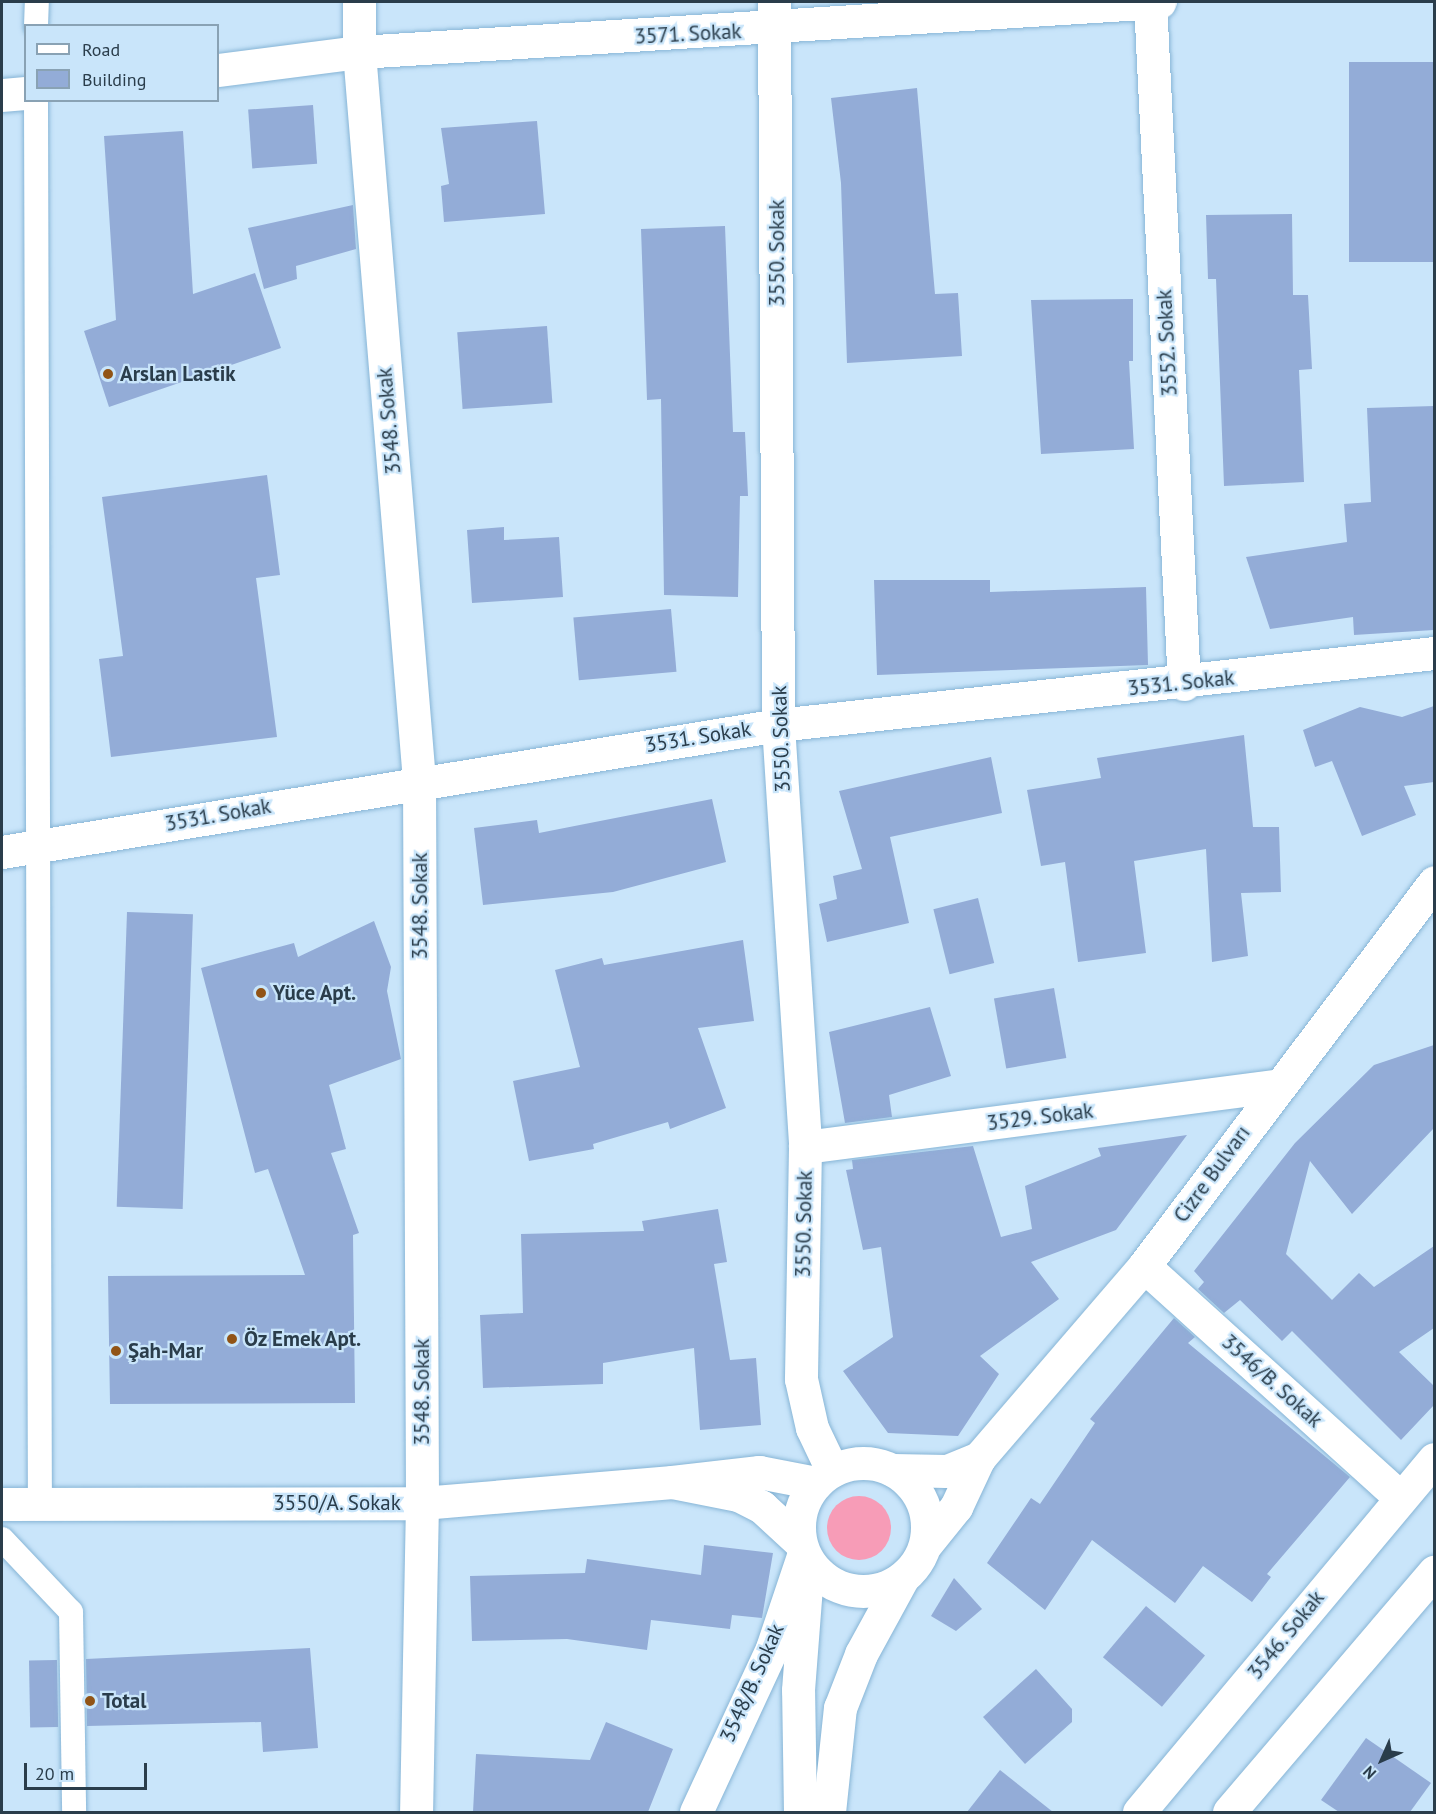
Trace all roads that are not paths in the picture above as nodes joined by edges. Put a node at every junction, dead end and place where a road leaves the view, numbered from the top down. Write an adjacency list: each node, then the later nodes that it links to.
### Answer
1 (37, 2): 7 (lane)
2 (359, 2): 8 (street, 3548. Sokak)
3 (1150, 2): 4 (street, 3571. Sokak); 5 (street, 3571. Sokak); 14 (street, 3552. Sokak)
4 (1159, 2)
5 (835, 13): 6 (street, 3571. Sokak)
6 (775, 15): 8 (street, 3571. Sokak); 15 (street, 3550. Sokak)
7 (36, 24)
8 (359, 52): 9 (street, 3571. Sokak); 16 (street, 3548. Sokak)
9 (219, 70)
10 (24, 93): 11 (street)
11 (2, 95)
12 (36, 102): 17 (lane)
13 (1434, 653): 14 (street, 3531. Sokak)
14 (1184, 684): 15 (street, 3531. Sokak)
15 (778, 725): 16 (street, 3531. Sokak); 21 (street, 3550. Sokak)
16 (420, 780): 17 (street, 3531. Sokak); 29 (street, 3548. Sokak)
17 (41, 845): 18 (street, 3531. Sokak); 31 (lane)
18 (2, 852)
19 (1434, 882): 20 (street, Cizre Bulvarı)
20 (1276, 1086): 21 (street, 3529. Sokak); 22 (street, Cizre Bulvarı)
21 (805, 1147): 26 (street, 3550. Sokak)
22 (1144, 1266): 23 (street, Cizre Bulvarı); 28 (street, 3546/B. Sokak)
23 (979, 1458): 25 (street); 33 (street)
24 (1434, 1459): 28 (street, 3546. Sokak)
25 (894, 1470): 26 (street); 33 (street)
26 (824, 1477): 27 (street); 34 (street)
27 (672, 1482): 29 (street, 3550/A. Sokak); 34 (street)
28 (1400, 1497): 42 (street, 3546. Sokak)
29 (422, 1503): 31 (street, 3550/A. Sokak); 38 (street, 3548. Sokak)
30 (2, 1504): 31 (street, 3550/A. Sokak)
31 (39, 1504)
32 (2, 1539): 37 (lane)
33 (926, 1544): 35 (street)
34 (804, 1552): 35 (street); 39 (street, 3548/B. Sokak); 40 (street)
35 (902, 1579): 41 (street)
36 (1432, 1579): 43 (street)
37 (74, 1812)
38 (416, 1812)
39 (696, 1812)
40 (800, 1812)
41 (829, 1812)
42 (1139, 1812)
43 (1229, 1812)

